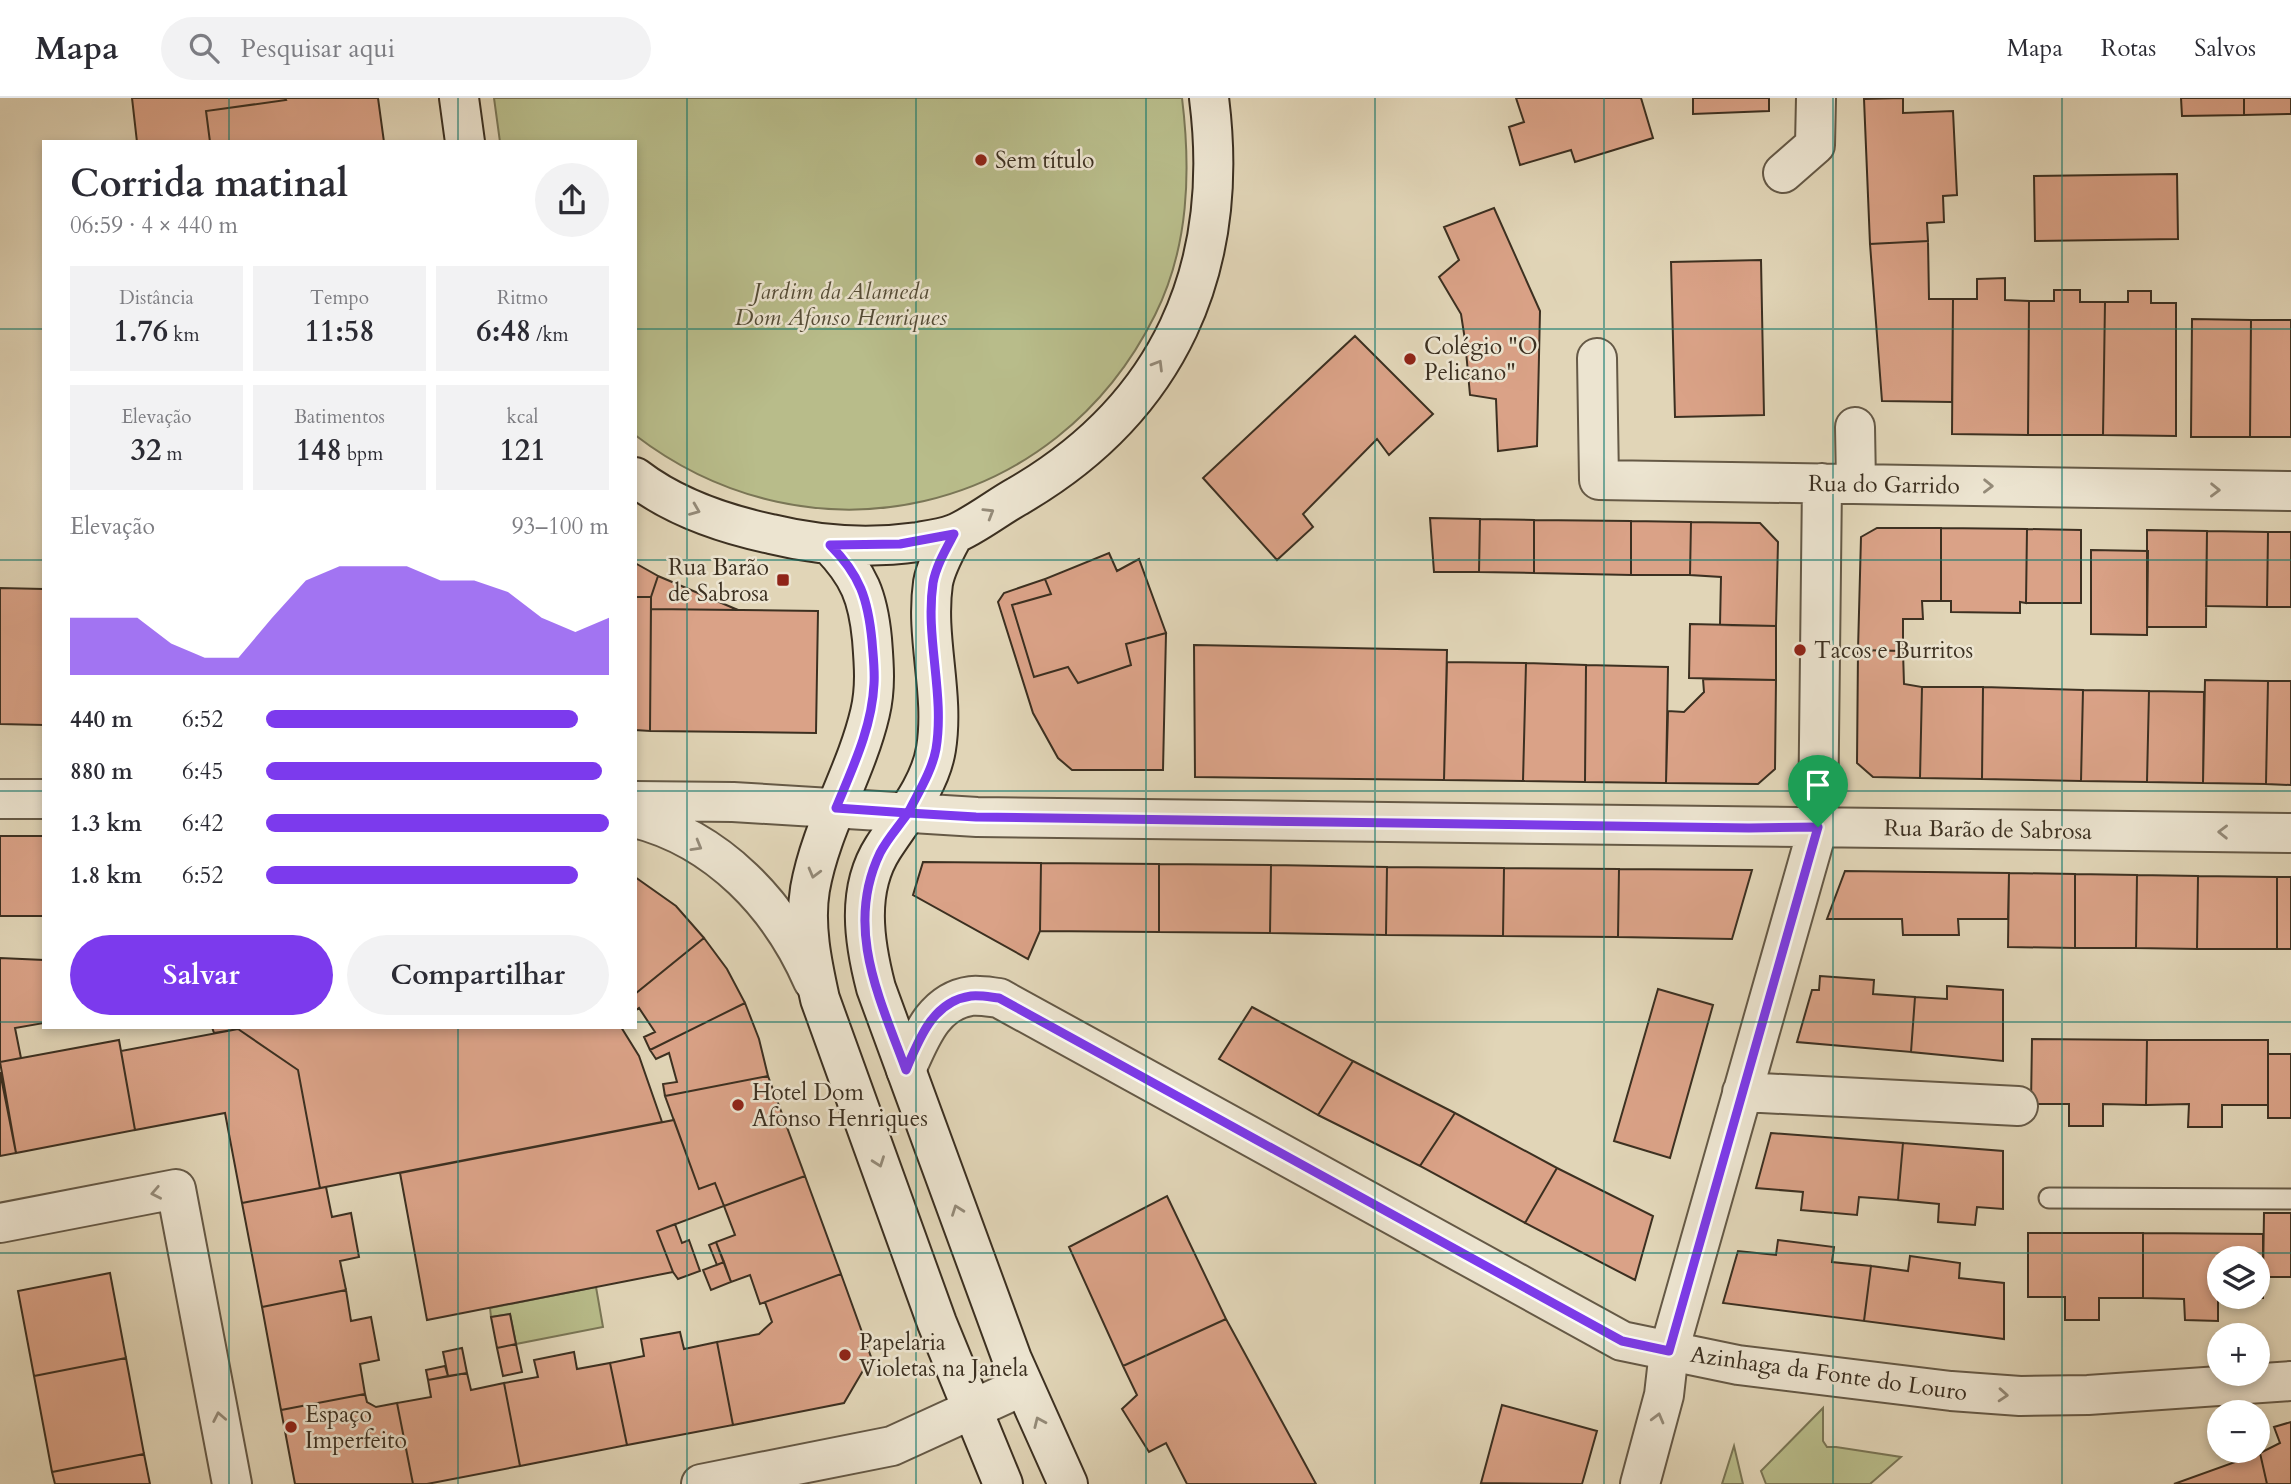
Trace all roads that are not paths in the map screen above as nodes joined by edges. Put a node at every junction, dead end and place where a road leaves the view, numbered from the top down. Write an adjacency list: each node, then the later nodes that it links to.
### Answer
1 (459, 98): 4 (street)
2 (1209, 98): 11 (street, one-way to 2)
3 (1816, 98): 5 (street)
4 (465, 140)
5 (1783, 173)
6 (1597, 358): 9 (street, Rua do Garrido)
7 (1855, 427): 9 (street)
8 (637, 478): 12 (street, one-way to 12)
9 (1839, 483): 10 (street, Rua do Garrido, one-way to 10); 19 (street)
10 (2291, 491)
11 (954, 534): 12 (street); 17 (street)
12 (830, 545): 16 (street)
13 (0, 799): 14 (street)
14 (42, 799)
15 (637, 801): 16 (street, Rua Barão de Sabrosa)
16 (836, 808): 17 (street, Rua Barão de Sabrosa); 21 (street, one-way to 21)
17 (908, 813): 19 (street, Rua Barão de Sabrosa); 22 (street)
18 (637, 819): 21 (street, one-way to 21)
19 (1818, 827): 20 (street, Rua Barão de Sabrosa, one-way to 19); 23 (street)
20 (2291, 833)
21 (820, 999): 31 (street, one-way to 31)
22 (906, 1070): 28 (street, Azinhaga da Fonte do Louro); 30 (street, one-way to 22)
23 (1742, 1093): 24 (street); 28 (street)
24 (2018, 1106)
25 (2049, 1198): 26 (lane)
26 (2291, 1199)
27 (0, 1223): 32 (street, one-way to 27)
28 (1669, 1351): 29 (street, Azinhaga da Fonte do Louro, one-way to 29); 36 (street, one-way to 28)
29 (2291, 1381)
30 (1023, 1386): 31 (street); 35 (street, one-way to 30)
31 (972, 1409): 33 (street); 34 (street)
32 (232, 1484)
33 (701, 1484)
34 (1003, 1484)
35 (1068, 1484)
36 (1640, 1484)

